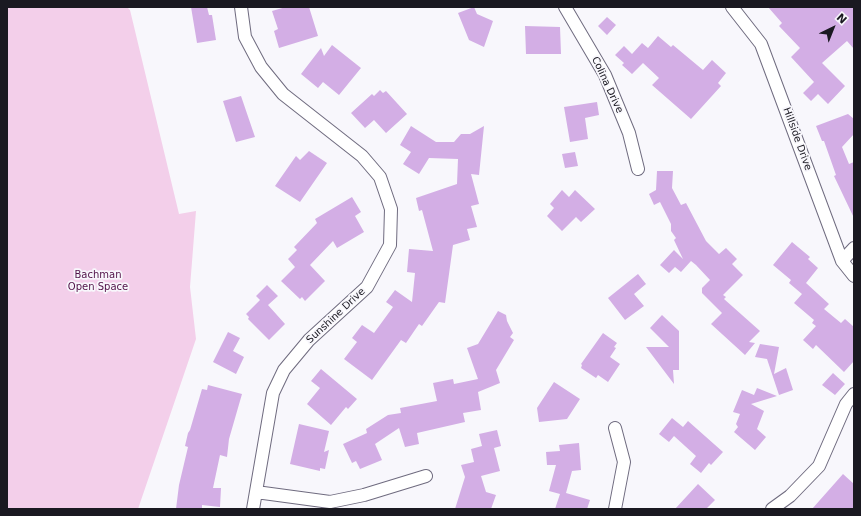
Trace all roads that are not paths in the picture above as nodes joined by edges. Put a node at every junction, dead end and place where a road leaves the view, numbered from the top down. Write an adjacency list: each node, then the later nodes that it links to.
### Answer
1 (241, 7): 11 (street, Sunshine Drive)
2 (565, 7): 4 (street, Colina Drive)
3 (732, 7): 6 (street, Hillside Drive)
4 (638, 169)
5 (854, 248): 6 (street)
6 (842, 261): 7 (street, Hillside Drive)
7 (854, 276)
8 (854, 394): 14 (street)
9 (615, 428): 13 (street)
10 (426, 476): 11 (street)
11 (256, 492): 12 (street, Sunshine Drive)
12 (253, 509)
13 (615, 509)
14 (772, 509)

